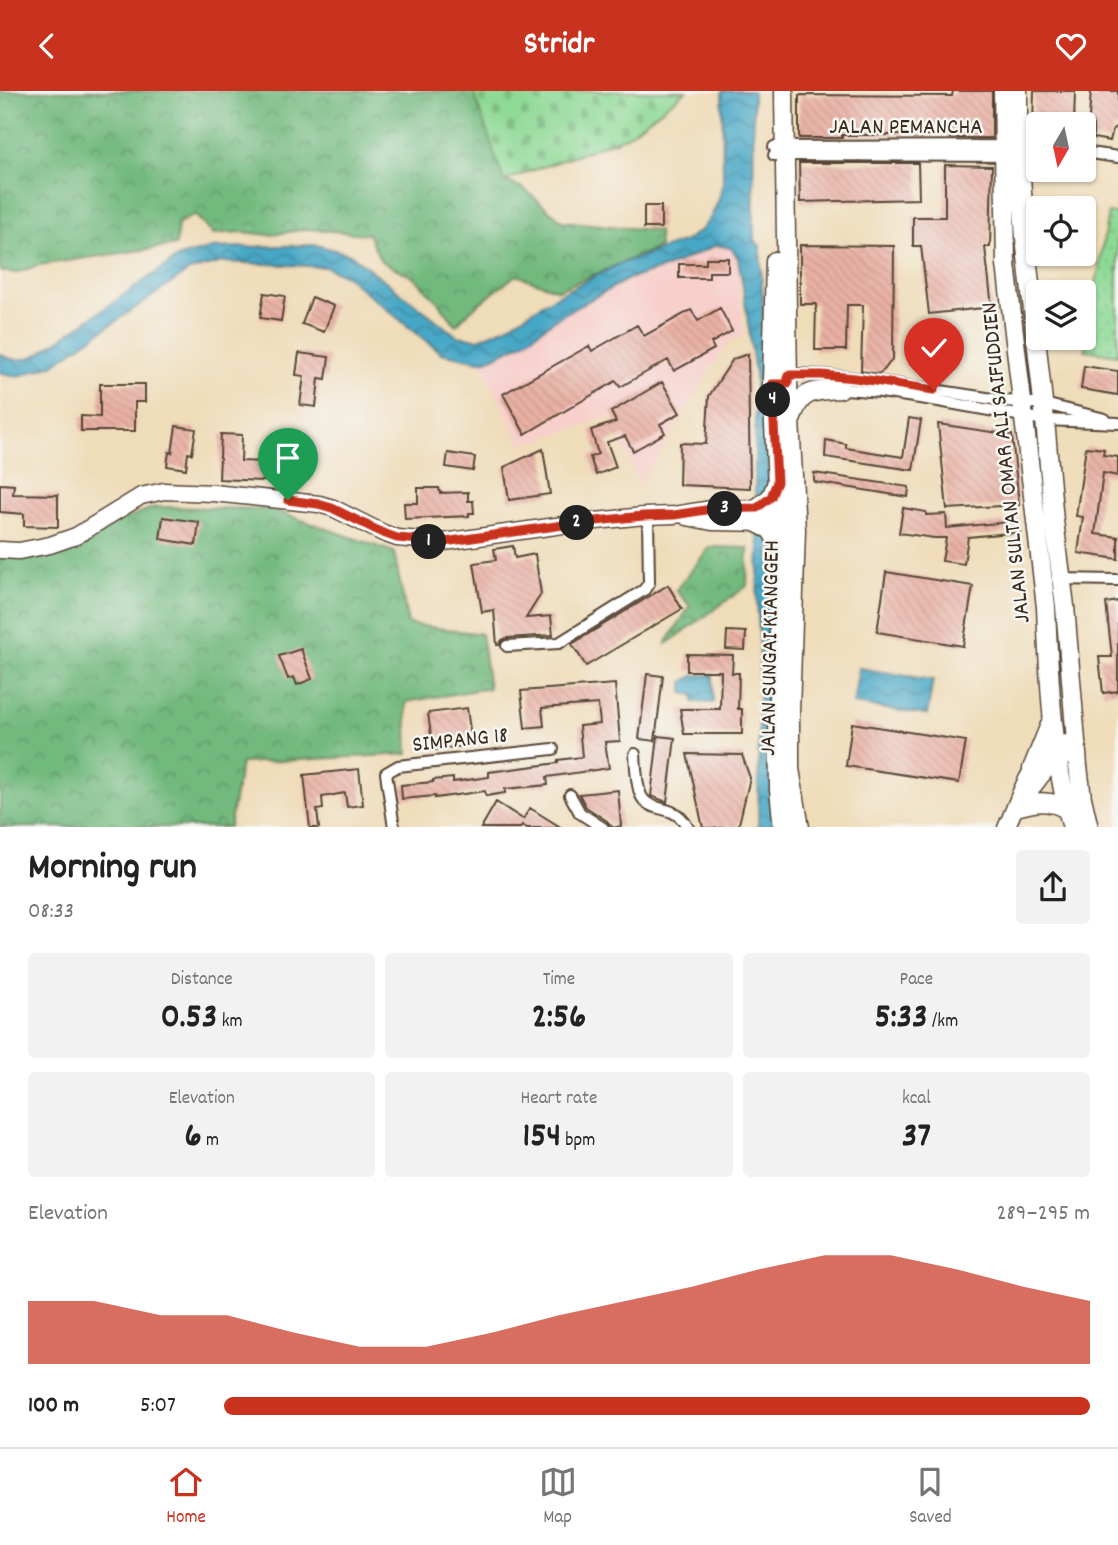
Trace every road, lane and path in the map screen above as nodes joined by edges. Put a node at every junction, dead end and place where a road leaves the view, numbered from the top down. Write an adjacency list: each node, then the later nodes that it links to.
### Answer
1 (773, 91): 5 (main road, JALAN SUNGAI KIANGGEH)
2 (784, 91): 5 (main road, JALAN SUNGAI KIANGGEH)
3 (1003, 91): 6 (main road, JALAN SULTAN OMAR ALI SAIFUDDIEN)
4 (1018, 91): 6 (main road, JALAN SULTAN OMAR ALI SAIFUDDIEN)
5 (779, 151): 6 (street, JALAN PEMANCHA); 15 (main road, JALAN SUNGAI KIANGGEH)
6 (1017, 152): 9 (main road, JALAN SULTAN OMAR ALI SAIFUDDIEN); 11 (main road, JALAN SULTAN OMAR ALI SAIFUDDIEN)
7 (1096, 154): 8 (street)
8 (1118, 157)
9 (1026, 251)
10 (1026, 262): 11 (main road)
11 (1006, 264): 14 (main road, JALAN SULTAN OMAR ALI SAIFUDDIEN)
12 (1027, 266): 13 (main road, JALAN SULTAN OMAR ALI SAIFUDDIEN)
13 (1037, 351): 14 (main road); 18 (main road, JALAN SULTAN OMAR ALI SAIFUDDIEN)
14 (1016, 353): 17 (main road, JALAN SULTAN OMAR ALI SAIFUDDIEN)
15 (780, 379): 16 (street); 17 (street); 20 (main road, JALAN SUNGAI KIANGGEH); 21 (main road, JALAN SUNGAI KIANGGEH)
16 (840, 389): 17 (street); 20 (main road)
17 (1023, 409): 18 (street); 24 (main road, JALAN SULTAN OMAR ALI SAIFUDDIEN)
18 (1045, 412): 19 (street); 25 (main road, JALAN SULTAN OMAR ALI SAIFUDDIEN)
19 (1116, 423)
20 (790, 424): 21 (main road, JALAN SUNGAI KIANGGEH)
21 (771, 513): 22 (main road); 40 (main road, JALAN SUNGAI KIANGGEH); 41 (main road, JALAN SUNGAI KIANGGEH)
22 (648, 516): 23 (main road); 27 (street)
23 (0, 550)
24 (1043, 579): 25 (street); 28 (main road, JALAN SULTAN OMAR ALI SAIFUDDIEN)
25 (1062, 579): 26 (street); 29 (main road, JALAN SULTAN OMAR ALI SAIFUDDIEN)
26 (1118, 580)
27 (507, 646)
28 (1053, 716): 31 (main road, JALAN SULTAN OMAR ALI SAIFUDDIEN); 33 (main road)
29 (1076, 746): 31 (main road); 43 (main road, JALAN SULTAN OMAR ALI SAIFUDDIEN)
30 (553, 749): 37 (street, SIMPANG 18)
31 (1057, 753): 33 (main road); 35 (main road); 36 (main road, JALAN SULTAN OMAR ALI SAIFUDDIEN)
32 (635, 754): 39 (street)
33 (1032, 769): 35 (main road)
34 (570, 795): 38 (street)
35 (1016, 807): 36 (main road); 42 (main road)
36 (1070, 819)
37 (394, 827)
38 (601, 827)
39 (687, 827)
40 (783, 827)
41 (800, 827)
42 (1006, 827)
43 (1089, 827)

